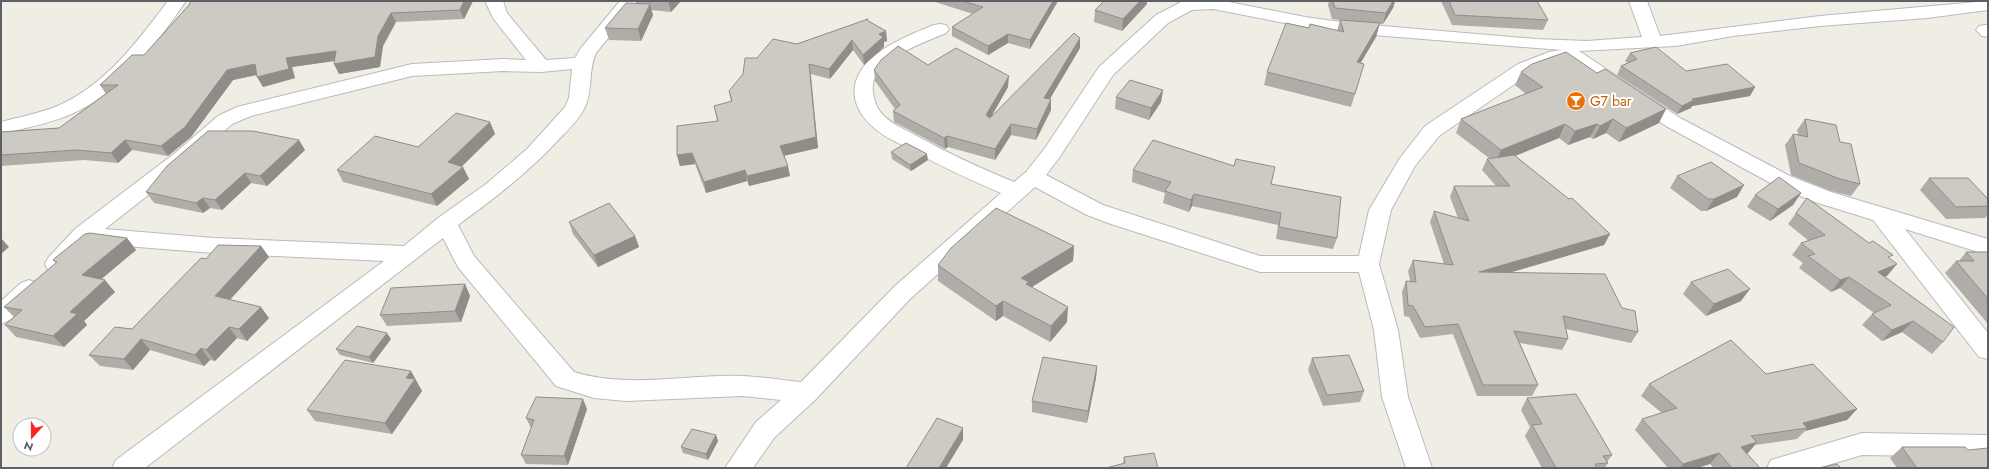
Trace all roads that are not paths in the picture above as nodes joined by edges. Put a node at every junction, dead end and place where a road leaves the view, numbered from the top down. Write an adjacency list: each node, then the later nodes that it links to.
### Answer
1 (177, 1): 12 (street)
2 (494, 1): 11 (street)
3 (629, 1): 10 (street)
4 (1638, 1): 8 (street)
5 (1182, 3): 9 (street); 13 (street)
6 (1988, 5): 8 (street)
7 (940, 29): 14 (street)
8 (1653, 43): 9 (street)
9 (1578, 50): 15 (street); 20 (street)
10 (582, 63): 11 (street); 16 (street)
11 (541, 66): 17 (street)
12 (1, 128)
13 (1033, 177): 14 (street); 20 (street)
14 (1017, 192): 23 (street)
15 (1881, 215): 18 (street); 22 (street)
16 (446, 223): 19 (street); 23 (street)
17 (83, 234): 19 (street); 21 (street)
18 (1988, 247)
19 (406, 254): 25 (street)
20 (1368, 264): 27 (street)
21 (1, 315)
22 (1988, 350)
23 (806, 393): 26 (street)
24 (1988, 446): 28 (street)
25 (125, 468)
26 (738, 468)
27 (1419, 468)
28 (1780, 468)

